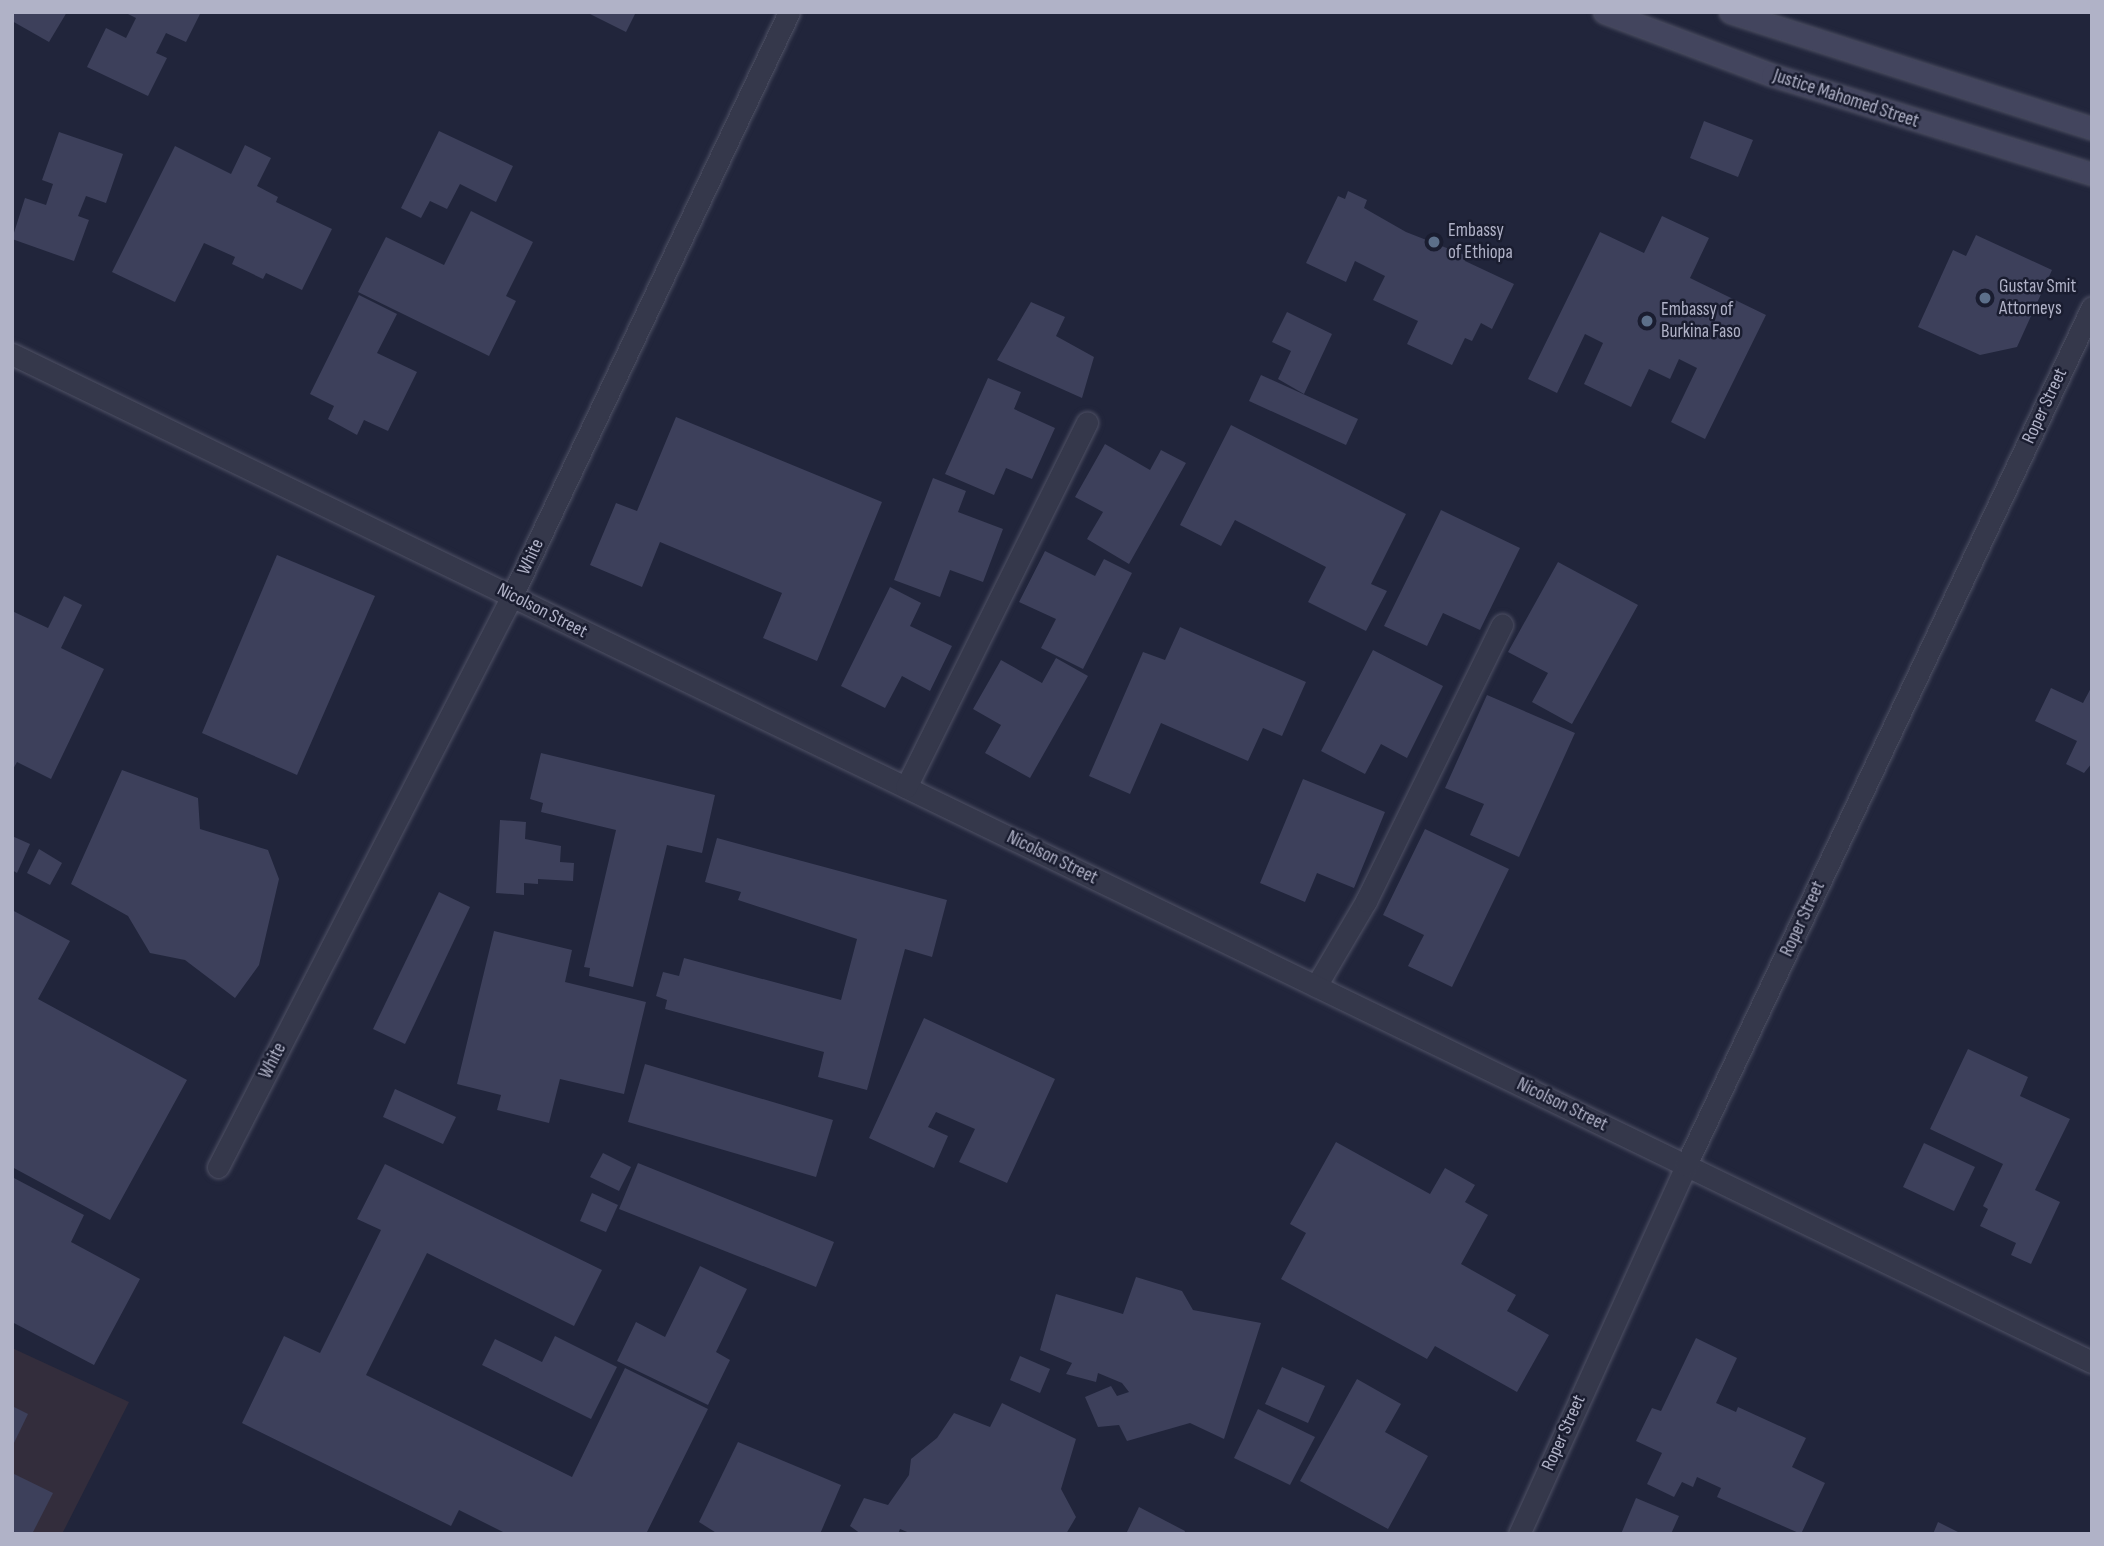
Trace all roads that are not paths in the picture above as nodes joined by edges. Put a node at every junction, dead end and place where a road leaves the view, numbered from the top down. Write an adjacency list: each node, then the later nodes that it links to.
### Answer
1 (789, 12): 9 (street, White)
2 (1604, 12): 5 (main road, Justice Mahomed Street)
3 (1730, 12): 4 (main road)
4 (2092, 128)
5 (2092, 174)
6 (2092, 307): 13 (street, Roper Street)
7 (12, 354): 9 (street, Nicolson Street)
8 (1087, 422): 11 (street)
9 (512, 596): 11 (street, Nicolson Street); 14 (street, White)
10 (1502, 625): 12 (street)
11 (906, 788): 12 (street, Nicolson Street)
12 (1316, 986): 13 (street, Nicolson Street)
13 (1686, 1165): 15 (street, Nicolson Street); 16 (street, Roper Street)
14 (218, 1167)
15 (2092, 1362)
16 (1519, 1534)

